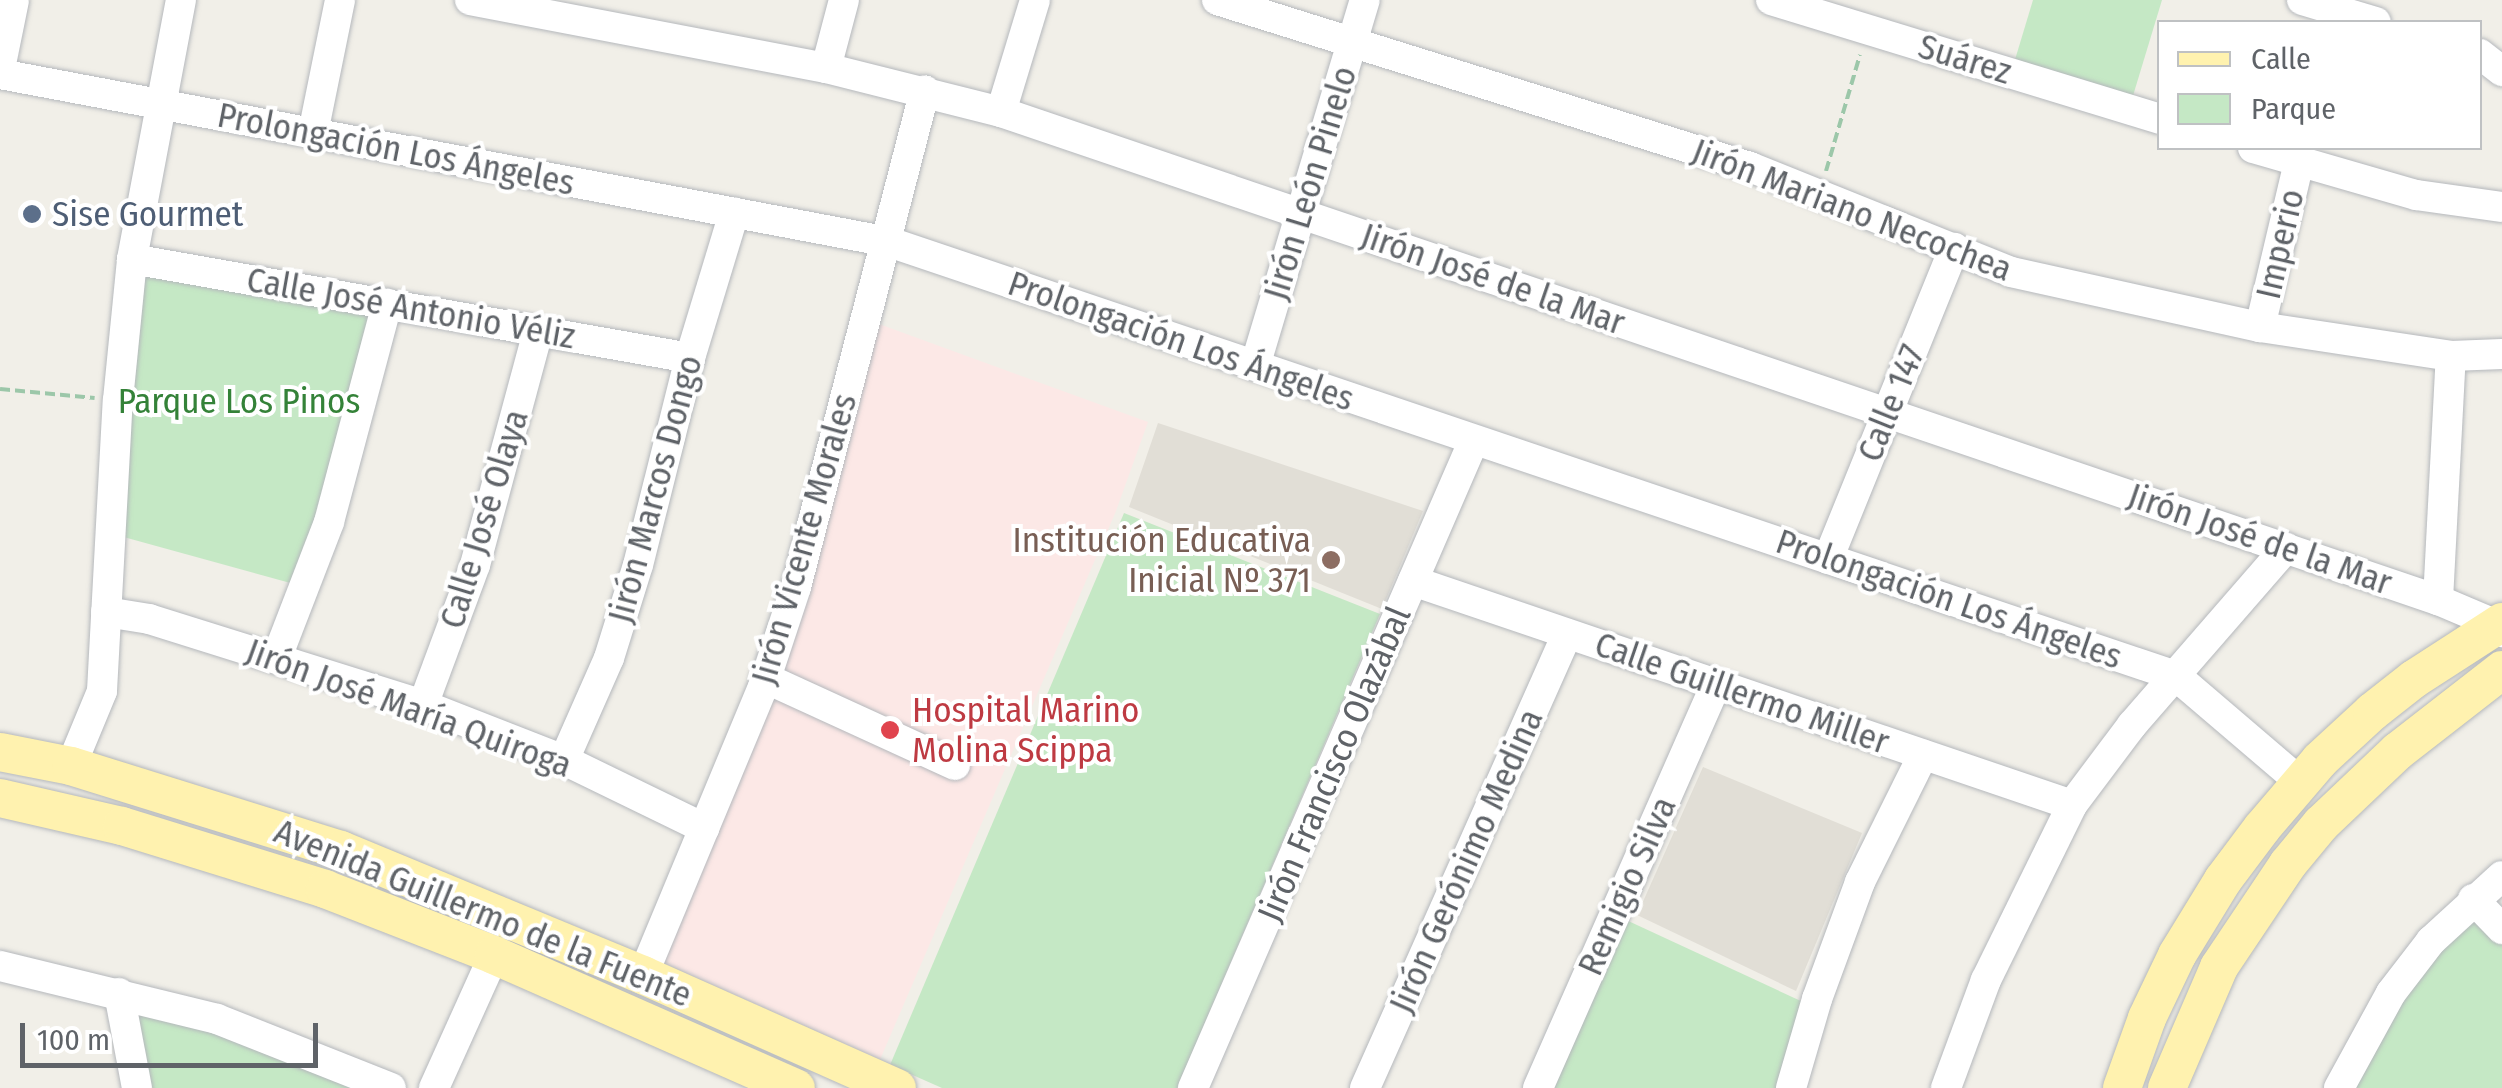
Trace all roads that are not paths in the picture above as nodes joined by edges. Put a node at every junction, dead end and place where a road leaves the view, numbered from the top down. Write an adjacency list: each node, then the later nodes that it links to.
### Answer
1 (14, 0): 14 (street)
2 (182, 0): 16 (street)
3 (340, 0): 19 (street)
4 (470, 0): 13 (street, Jirón José de la Mar)
5 (844, 0): 13 (street)
6 (1035, 0): 17 (street)
7 (1217, 0): 12 (street, Jirón Mariano Necochea)
8 (1365, 0): 12 (street, Jirón León Pinelo)
9 (1771, 0): 18 (street, Suárez)
10 (2302, 0): 11 (street)
11 (2369, 20)
12 (1353, 41): 24 (street, Jirón León Pinelo); 26 (street, Jirón Mariano Necochea)
13 (826, 68): 15 (street, Jirón José de la Mar)
14 (0, 72): 16 (street, Prolongación Los Ángeles)
15 (925, 90): 17 (street, Jirón José de la Mar); 25 (street, Jirón Vicente Morales)
16 (162, 104): 19 (street, Prolongación Los Ángeles); 27 (street)
17 (1001, 112): 24 (street, Jirón José de la Mar)
18 (2157, 118)
19 (313, 133): 23 (street, Prolongación Los Ángeles)
20 (2260, 150): 21 (street)
21 (2299, 162): 22 (street); 29 (street, Imperio)
22 (2502, 207)
23 (734, 213): 25 (street, Prolongación Los Ángeles); 33 (street, Jirón Marcos Dongo)
24 (1300, 214): 34 (street, Jirón León Pinelo); 35 (street, Jirón José de la Mar)
25 (888, 242): 34 (street, Prolongación Los Ángeles); 47 (street, Jirón Vicente Morales)
26 (1954, 248): 29 (street, Jirón Mariano Necochea); 35 (street, Calle 147)
27 (132, 259): 28 (street, Calle José Antonio Véliz); 41 (street)
28 (388, 304): 30 (street, Calle José Antonio Véliz); 44 (street)
29 (2260, 327): 32 (street, Jirón Mariano Necochea)
30 (538, 331): 33 (street, Calle José Antonio Véliz); 49 (street, Calle José Olaya)
31 (2502, 354): 32 (street, Jirón Mariano Necochea)
32 (2451, 356): 40 (street)
33 (690, 358): 52 (street, Jirón Marcos Dongo)
34 (1254, 366): 36 (street, Prolongación Los Ángeles)
35 (1886, 413): 37 (street, Jirón José de la Mar); 38 (street, Calle 147)
36 (1474, 440): 38 (street, Prolongación Los Ángeles); 39 (street, Jirón Francisco Olazábal)
37 (2286, 548): 40 (street, Jirón José de la Mar); 46 (street)
38 (1828, 559): 46 (street, Prolongación Los Ángeles)
39 (1413, 582): 43 (street, Calle Guillermo Miller); 75 (street, Jirón Francisco Olazábal)
40 (2438, 600): 42 (street, Jirón José de la Mar)
41 (106, 612): 44 (street, Jirón José María Quiroga); 54 (street)
42 (2500, 626): 55 (main road)
43 (1568, 634): 48 (street, Calle Guillermo Miller); 76 (street, Jirón Gerónimo Medina)
44 (277, 657): 49 (street, Jirón José María Quiroga)
45 (2502, 670): 81 (main road)
46 (2176, 676): 55 (street, Prolongación Los Ángeles); 59 (street)
47 (766, 678): 53 (street); 61 (street, Jirón Vicente Morales)
48 (1716, 684): 51 (street, Calle Guillermo Miller); 77 (street, Remigio Silva)
49 (423, 705): 52 (street, Jirón José María Quiroga)
50 (0, 752): 54 (main road, Avenida Guillermo de la Fuente)
51 (1924, 755): 59 (street, Calle Guillermo Miller); 78 (street)
52 (564, 760): 61 (street, Jirón José María Quiroga)
53 (955, 765)
54 (71, 766): 56 (main road, Avenida Guillermo de la Fuente)
55 (2300, 782): 80 (main road)
56 (132, 785): 58 (main road, Avenida Guillermo de la Fuente); 60 (main road)
57 (0, 798): 60 (main road, Avenida Guillermo de la Fuente)
58 (188, 802): 62 (main road); 68 (main road, Avenida Guillermo de la Fuente)
59 (2072, 806): 79 (street)
60 (122, 826): 62 (main road, Avenida Guillermo de la Fuente)
61 (704, 828): 68 (street, Jirón Vicente Morales)
62 (177, 842): 66 (main road, Avenida Guillermo de la Fuente)
63 (2502, 876): 64 (street)
64 (2473, 900): 65 (street); 82 (street)
65 (2502, 929)
66 (494, 955): 72 (street); 73 (main road, Avenida Guillermo de la Fuente)
67 (0, 966): 69 (street)
68 (642, 975): 74 (main road, Avenida Guillermo de la Fuente)
69 (118, 993): 70 (street); 71 (street)
70 (136, 1088)
71 (391, 1088)
72 (434, 1088)
73 (796, 1088)
74 (897, 1088)
75 (1193, 1088)
76 (1365, 1088)
77 (1538, 1088)
78 (1791, 1088)
79 (1946, 1088)
80 (2122, 1088)
81 (2167, 1088)
82 (2339, 1088)

